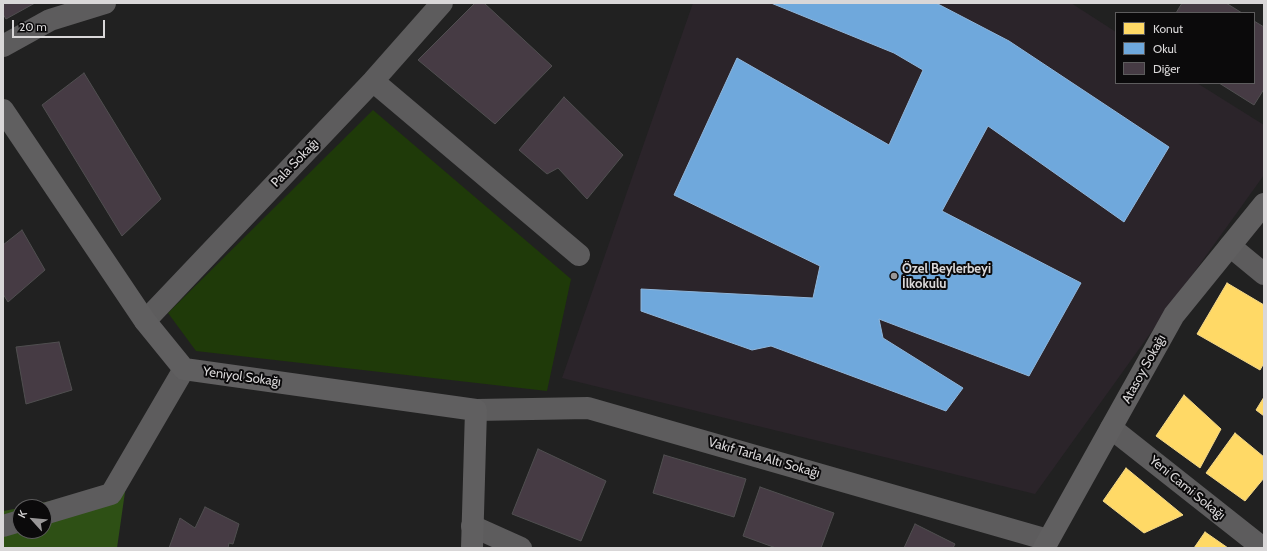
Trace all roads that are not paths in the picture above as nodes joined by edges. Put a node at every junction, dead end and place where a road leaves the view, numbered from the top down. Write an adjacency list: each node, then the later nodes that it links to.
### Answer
1 (105, 3): 3 (street)
2 (442, 3): 4 (street, Pala Sokağı)
3 (3, 46)
4 (373, 81): 8 (street); 10 (street, Pala Sokağı)
5 (3, 110): 10 (street, Yeniyol Sokağı)
6 (1264, 204): 7 (street, Atasoy Sokağı)
7 (1230, 246): 9 (street); 13 (street, Atasoy Sokağı)
8 (579, 255)
9 (1264, 274)
10 (145, 321): 11 (street, Yeniyol Sokağı)
11 (184, 369): 12 (street, Yeniyol Sokağı); 14 (street)
12 (476, 410): 15 (street); 16 (street, Vakıf Tarla Altı Sokağı)
13 (1111, 428): 16 (street, Atasoy Sokağı); 19 (street, Yeni Cami Sokağı)
14 (52, 512)
15 (472, 526): 17 (street); 18 (street)
16 (1046, 544)
17 (472, 548)
18 (521, 548)
19 (1262, 548)

